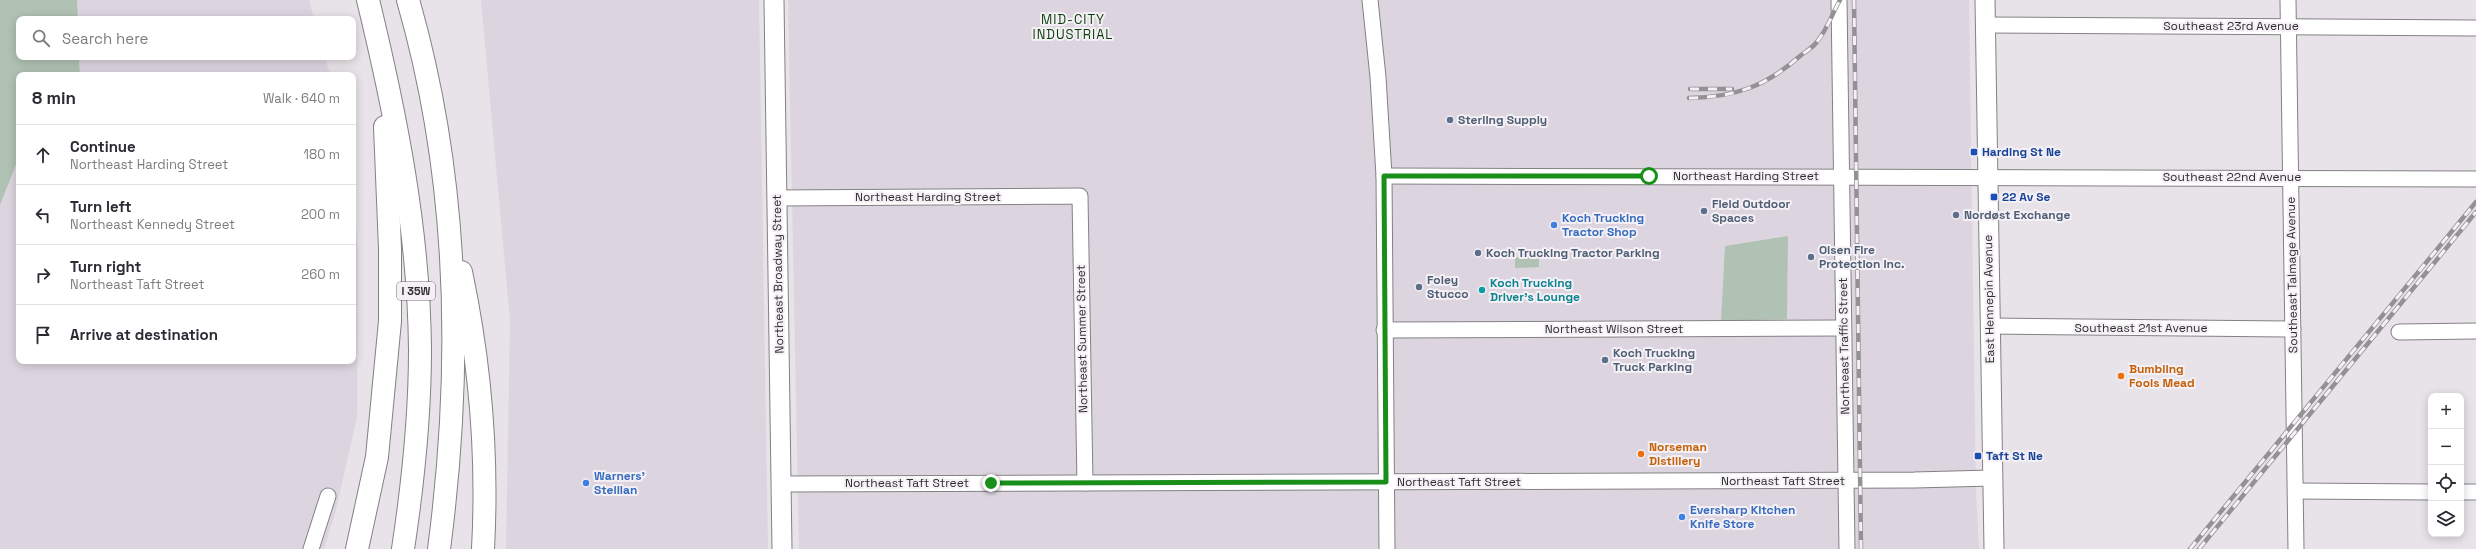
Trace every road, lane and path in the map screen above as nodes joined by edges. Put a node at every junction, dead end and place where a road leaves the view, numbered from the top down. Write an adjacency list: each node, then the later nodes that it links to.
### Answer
1 (368, 0): 11 (highway, I 35W)
2 (408, 0): 19 (highway, I 35W)
3 (774, 0): 18 (main road, Northeast Broadway Street)
4 (1370, 0): 12 (street)
5 (1839, 0): 13 (street, Northeast Traffic Street)
6 (1985, 0): 8 (main road, East Hennepin Avenue)
7 (2288, 0): 9 (street, Southeast Talmage Avenue)
8 (1985, 25): 9 (street, Southeast 23rd Avenue); 14 (main road, East Hennepin Avenue)
9 (2289, 26): 10 (street, Southeast 23rd Avenue); 15 (street, Southeast Talmage Avenue)
10 (2476, 28)
11 (377, 36): 37 (highway); 38 (highway, I 35W)
12 (1384, 176): 13 (street, Northeast Harding Street); 23 (street)
13 (1841, 176): 14 (street, Northeast Harding Street); 21 (street, Northeast Traffic Street)
14 (1987, 176): 15 (street, Southeast 22nd Avenue); 20 (main road, East Hennepin Avenue)
15 (2291, 177): 16 (street, Southeast 22nd Avenue); 22 (street, Southeast Talmage Avenue)
16 (2476, 179)
17 (1080, 196): 18 (street, Northeast Harding Street); 29 (street, Northeast Summer Street)
18 (776, 198): 30 (main road, Northeast Broadway Street)
19 (448, 212): 39 (highway, I 35W); 40 (highway)
20 (1990, 326): 22 (street, Southeast 21st Avenue); 26 (main road, East Hennepin Avenue)
21 (1843, 328): 23 (street, Northeast Wilson Street); 27 (street, Northeast Traffic Street)
22 (2293, 329): 31 (street, Southeast Talmage Avenue)
23 (1384, 330): 28 (street)
24 (2476, 331): 25 (street)
25 (2399, 332)
26 (1992, 478): 27 (street, Northeast Taft Street); 44 (main road, East Hennepin Avenue)
27 (1846, 480): 28 (street, Northeast Taft Street); 43 (street, Northeast Traffic Street)
28 (1386, 482): 29 (street, Northeast Taft Street); 42 (street)
29 (1085, 483): 30 (street, Northeast Taft Street)
30 (781, 484): 41 (main road, Northeast Broadway Street)
31 (2296, 491): 32 (street); 45 (street, Southeast Talmage Avenue)
32 (2428, 492)
33 (2464, 492): 34 (street)
34 (2476, 492)
35 (328, 496): 36 (street)
36 (311, 549)
37 (357, 549)
38 (403, 549)
39 (439, 549)
40 (483, 549)
41 (782, 549)
42 (1387, 549)
43 (1846, 549)
44 (1994, 549)
45 (2296, 549)

